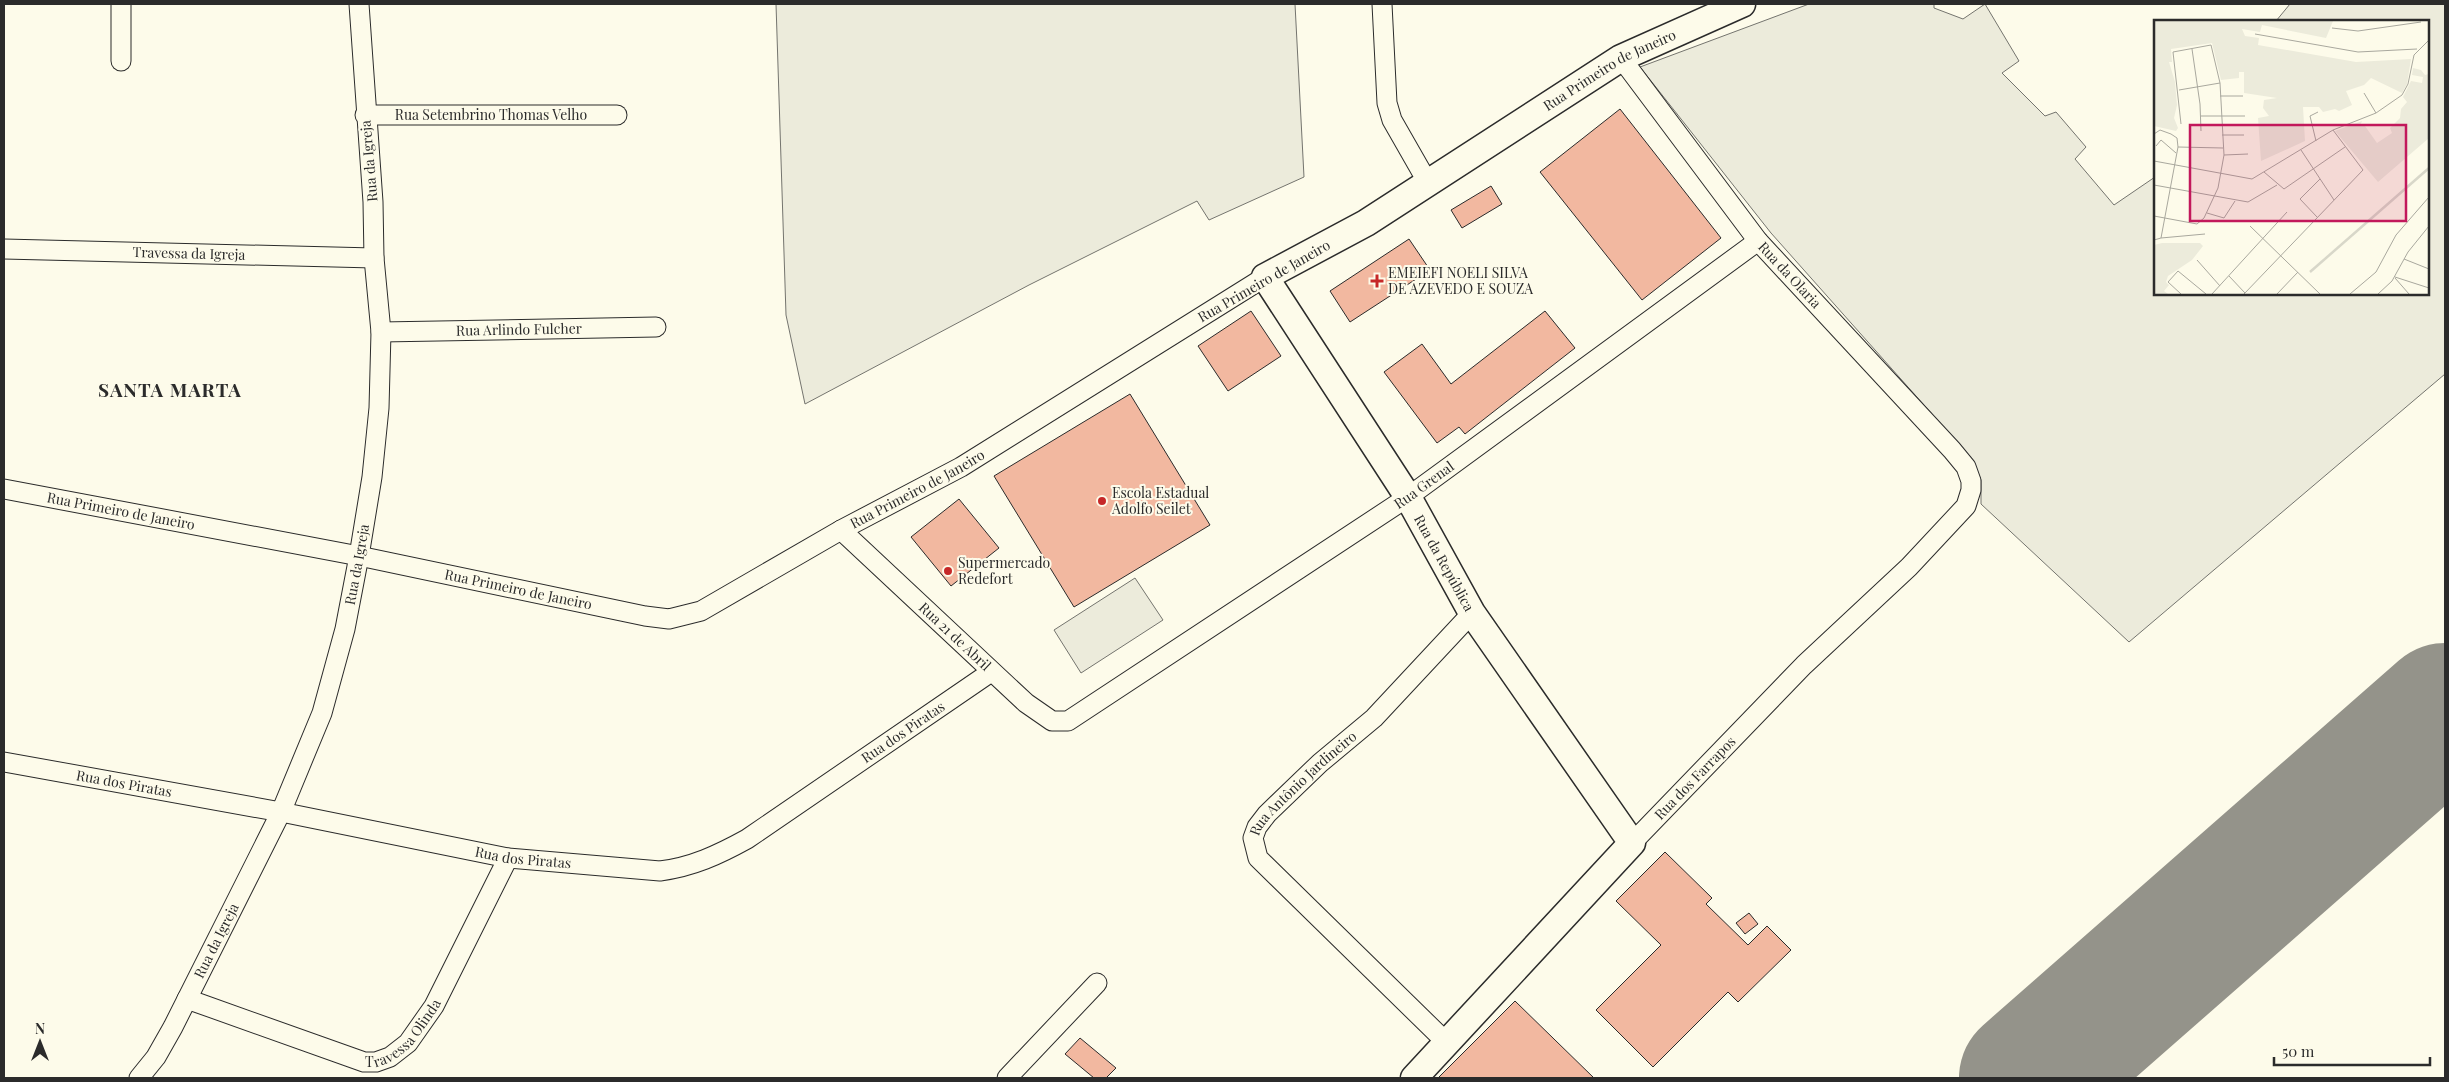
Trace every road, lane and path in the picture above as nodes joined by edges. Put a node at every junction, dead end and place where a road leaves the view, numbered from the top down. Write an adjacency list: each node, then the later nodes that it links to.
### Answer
1 (122, 4): 6 (street)
2 (359, 4): 7 (street, Rua da Igreja)
3 (1382, 4): 9 (street)
4 (1742, 4): 5 (street, Rua Primeiro de Janeiro)
5 (1621, 58): 9 (street, Rua Primeiro de Janeiro); 10 (street, Rua da Olaria)
6 (121, 61)
7 (365, 115): 8 (street, Rua Setembrino Thomas Velho); 12 (street, Rua da Igreja)
8 (617, 115)
9 (1428, 183): 13 (street, Rua Primeiro de Janeiro)
10 (1758, 241): 16 (street, Rua da Olaria); 18 (street, Rua Grenal)
11 (4, 250): 12 (street, Travessa da Igreja)
12 (374, 258): 15 (street, Rua da Igreja)
13 (1265, 277): 18 (street, Rua da República); 19 (street, Rua Primeiro de Janeiro)
14 (656, 327): 15 (street, Rua Arlindo Fulcher)
15 (381, 332): 20 (street, Rua da Igreja)
16 (1971, 482): 26 (street, Rua dos Farrapos)
17 (4, 489): 20 (street, Rua Primeiro de Janeiro)
18 (1408, 497): 21 (street, Rua da República); 23 (street, Rua Grenal)
19 (840, 530): 20 (street, Rua Primeiro de Janeiro); 22 (street, Rua 21 de Abril)
20 (359, 556): 25 (street, Rua da Igreja)
21 (1472, 613): 26 (street, Rua da República); 30 (street, Rua Antônio Jardineiro)
22 (992, 672): 23 (street, Rua 21 de Abril); 27 (street, Rua dos Piratas)
23 (1079, 716)
24 (4, 762): 25 (street, Rua dos Piratas)
25 (281, 812): 27 (street, Rua dos Piratas); 29 (street, Rua da Igreja)
26 (1632, 843): 30 (street, Rua dos Farrapos)
27 (508, 858): 29 (street, Travessa Olinda)
28 (1097, 983): 32 (street)
29 (187, 999): 31 (street, Rua da Igreja)
30 (1447, 1043): 33 (street, Rua dos Farrapos)
31 (139, 1078)
32 (1007, 1078)
33 (1414, 1078)

